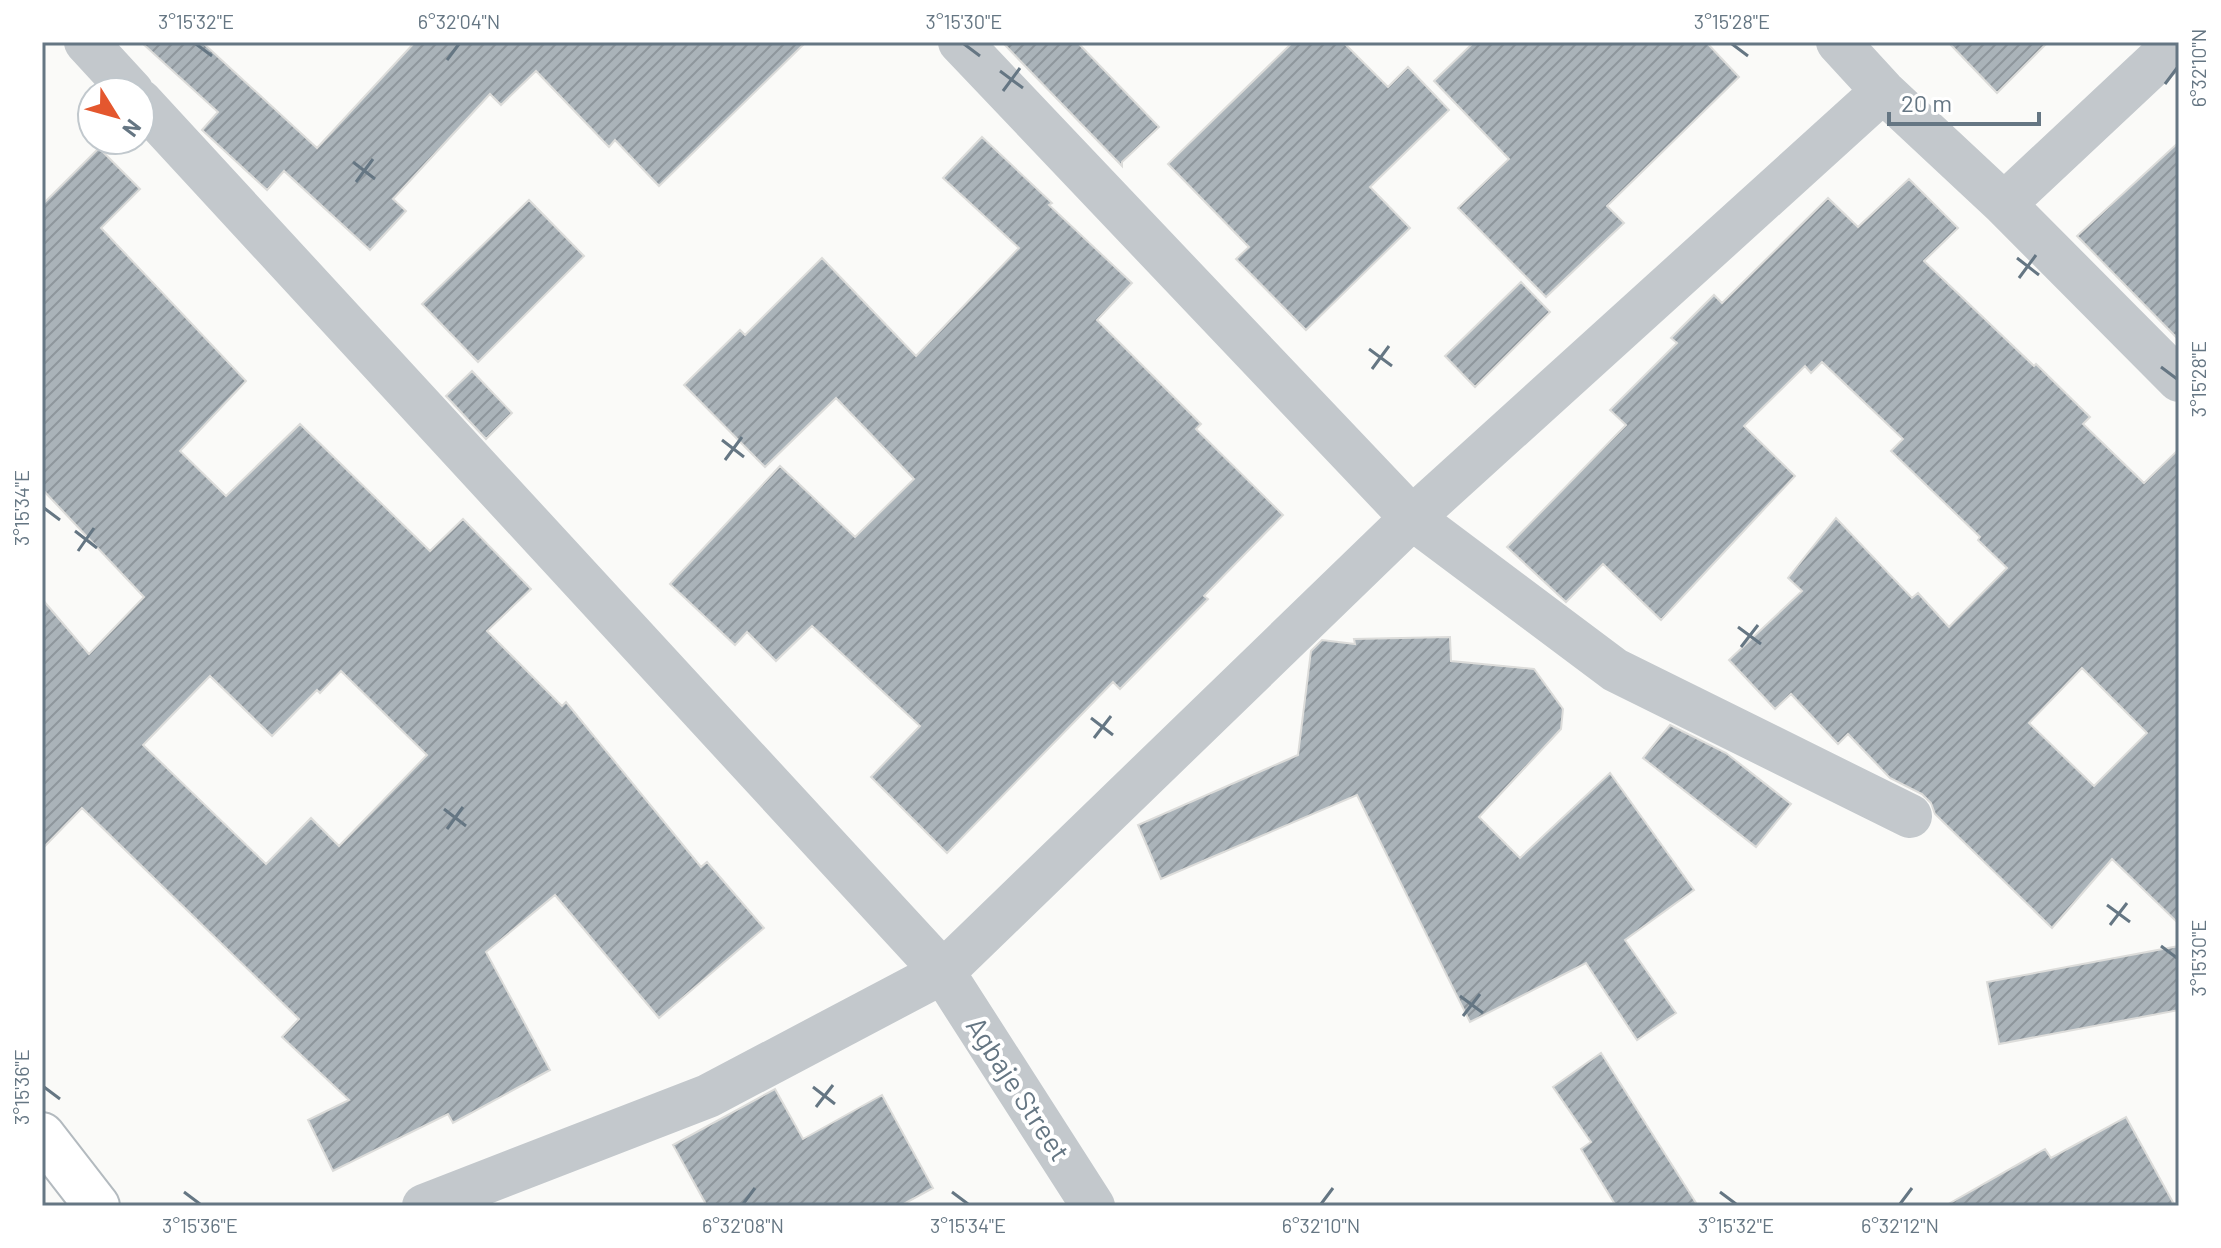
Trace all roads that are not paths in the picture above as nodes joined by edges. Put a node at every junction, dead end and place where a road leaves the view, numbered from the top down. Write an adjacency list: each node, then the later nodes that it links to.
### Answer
1 (86, 42): 5 (street)
2 (960, 42): 10 (street)
3 (1838, 42): 6 (street)
4 (2177, 42): 8 (street)
5 (117, 76)
6 (1883, 91): 8 (street); 10 (street)
7 (156, 118): 12 (street, Agbaje Street)
8 (2004, 204): 9 (street)
9 (2179, 380)
10 (1412, 518): 11 (street); 12 (street)
11 (1910, 816)
12 (943, 972): 15 (street); 16 (street, Agbaje Street)
13 (42, 1135): 14 (main road)
14 (97, 1206)
15 (424, 1206)
16 (1093, 1206)

